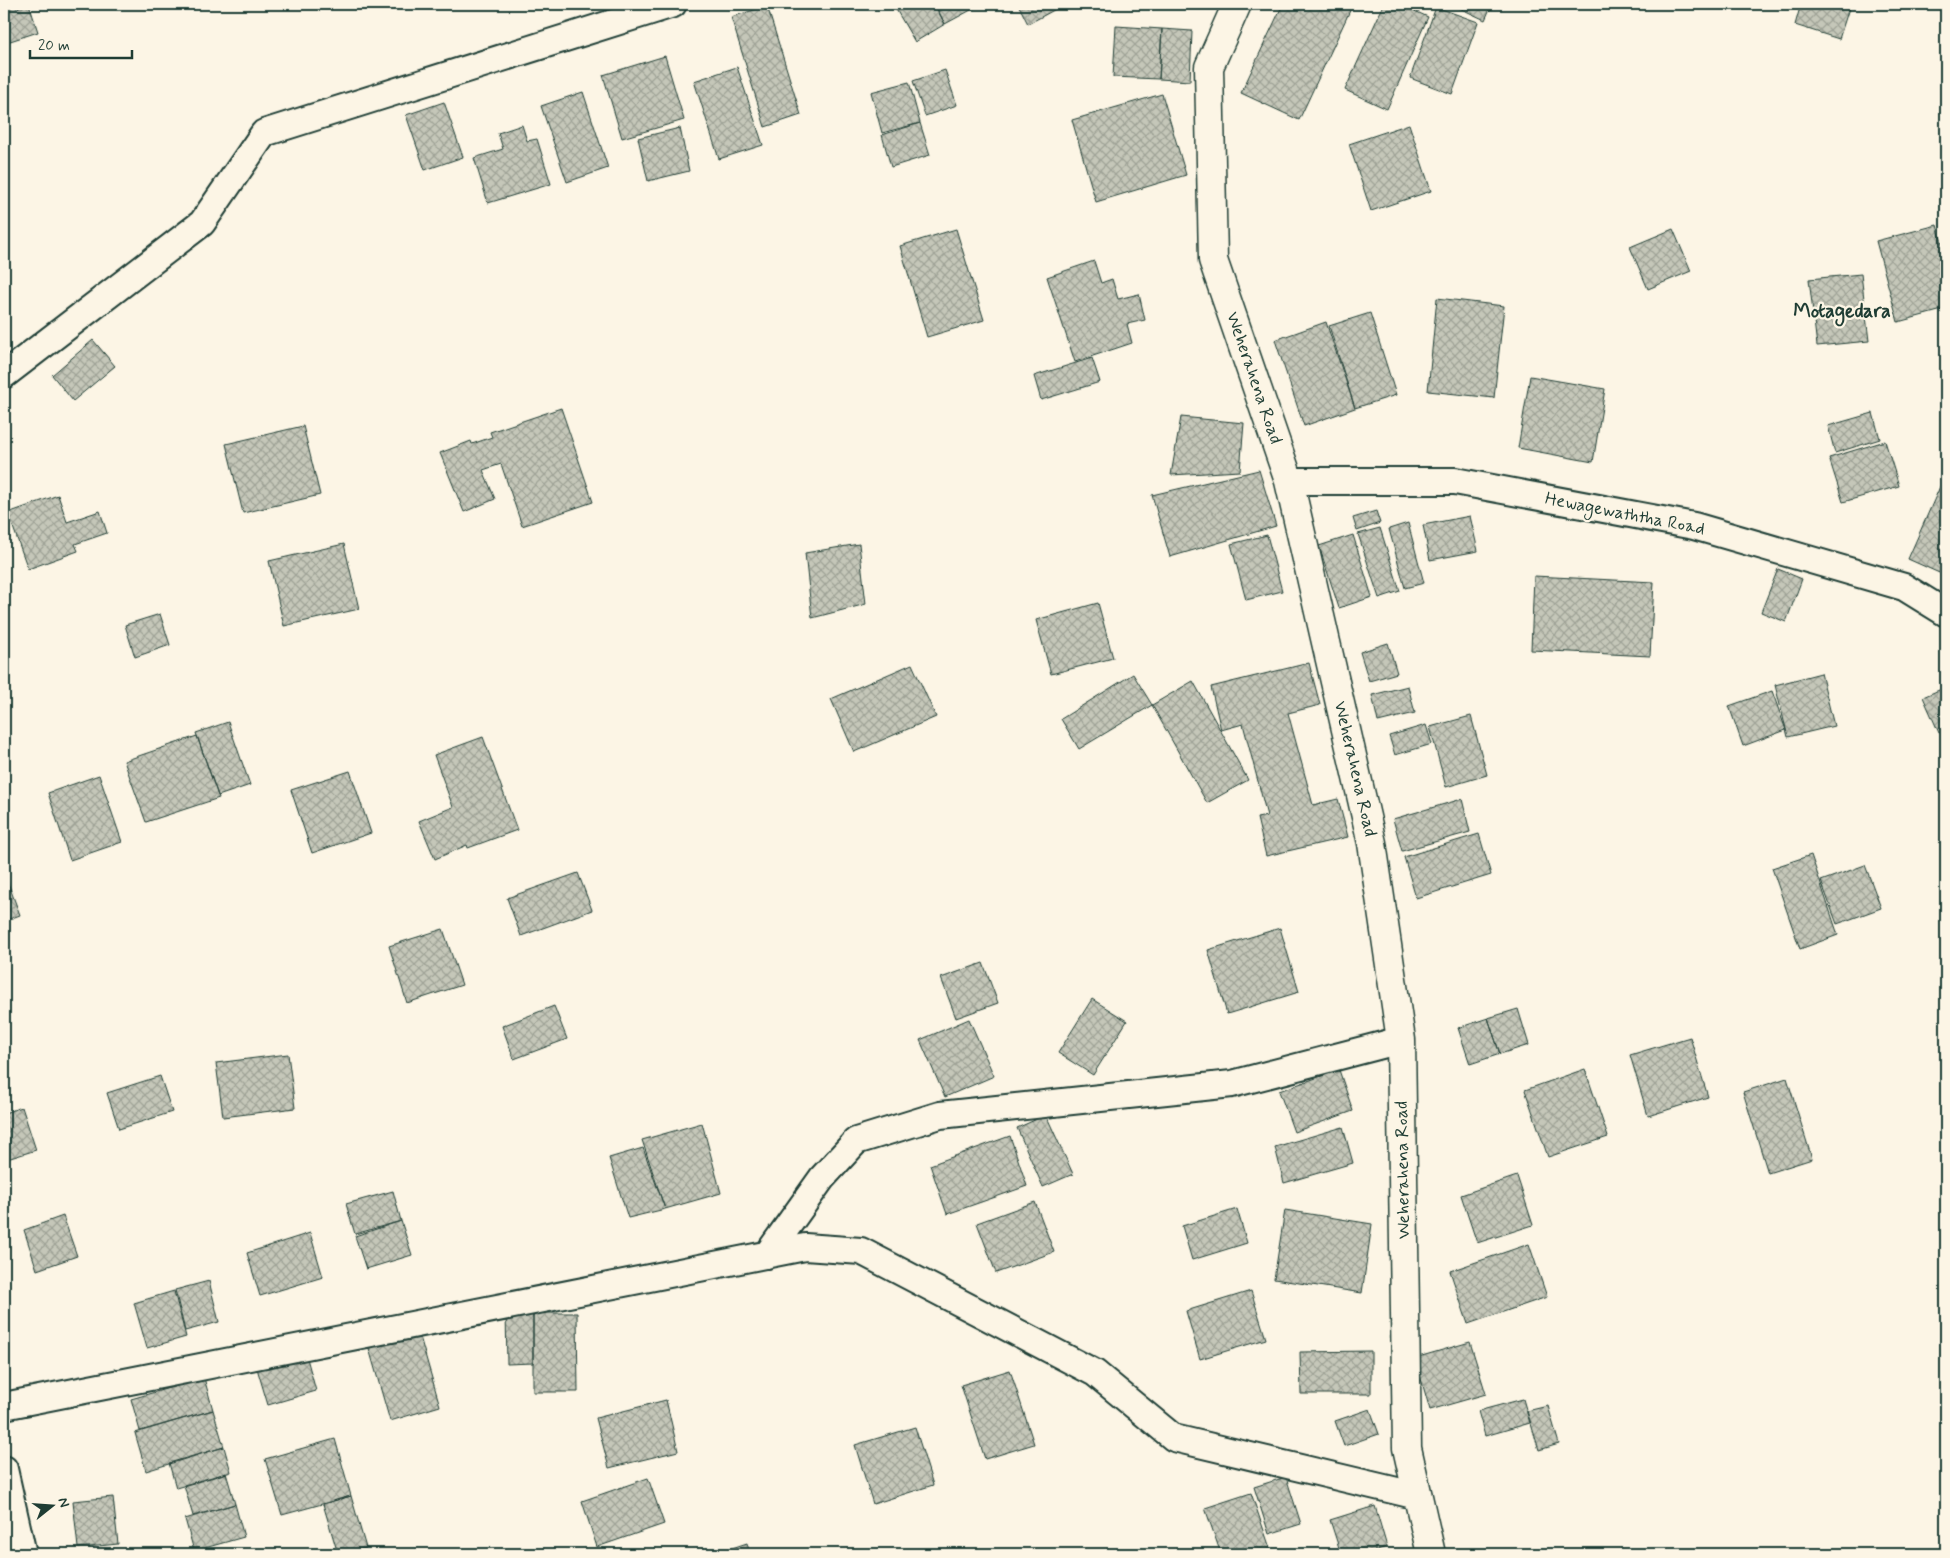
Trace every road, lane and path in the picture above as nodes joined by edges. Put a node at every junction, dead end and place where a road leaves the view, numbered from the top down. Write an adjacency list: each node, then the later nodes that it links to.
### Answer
1 (672, 4): 3 (street)
2 (1237, 4): 4 (main road, Weherahena Road)
3 (4, 375)
4 (1289, 480): 5 (street, Hewagewaththa Road); 6 (main road, Weherahena Road)
5 (1946, 613)
6 (1401, 1040): 7 (street); 10 (main road, Weherahena Road)
7 (767, 1255): 8 (street); 10 (street)
8 (4, 1406)
9 (4, 1469): 11 (street)
10 (1418, 1496): 12 (main road, Weherahena Road)
11 (23, 1554)
12 (1432, 1554)

